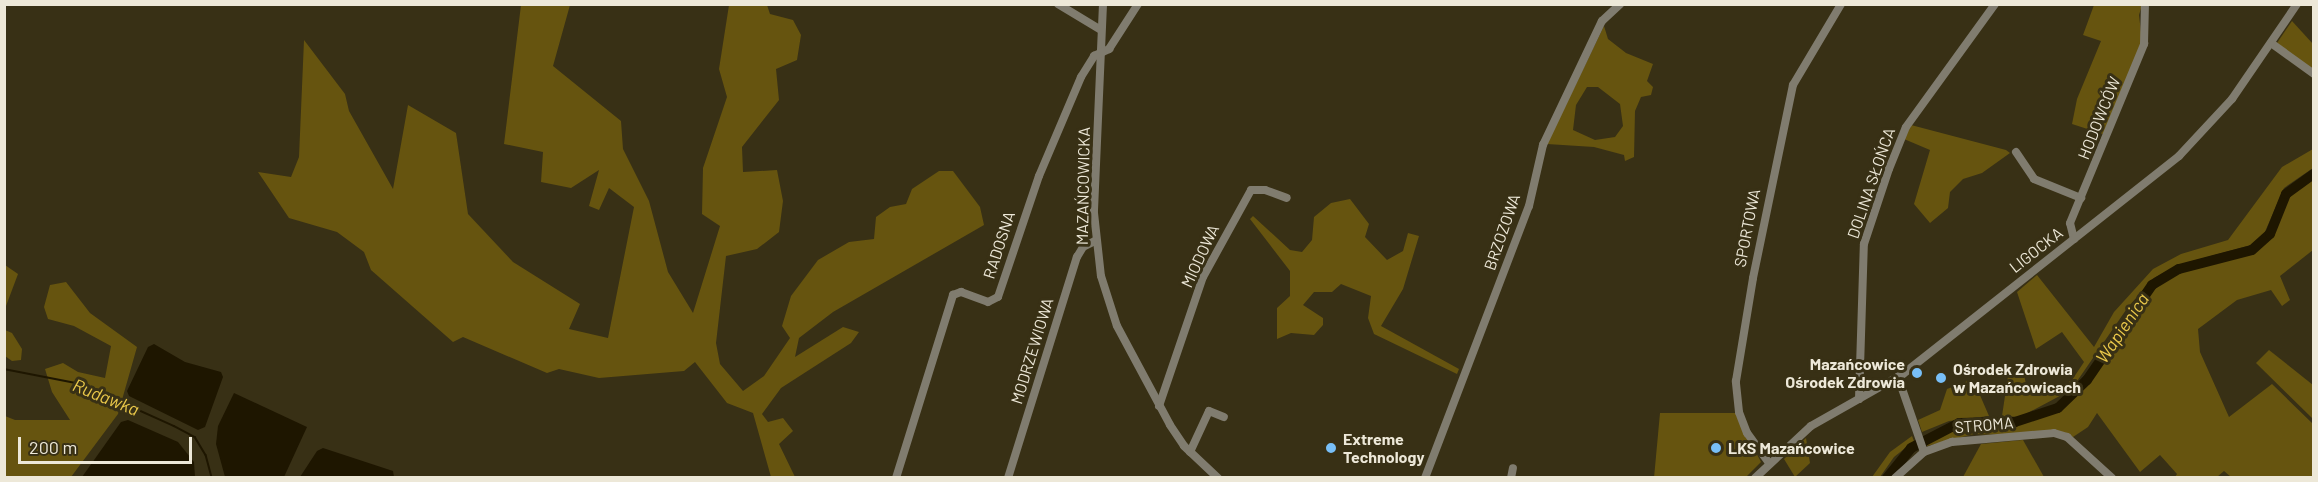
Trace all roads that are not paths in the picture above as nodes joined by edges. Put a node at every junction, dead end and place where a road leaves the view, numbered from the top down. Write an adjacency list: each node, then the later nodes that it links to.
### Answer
1 (1058, 4): 9 (street)
2 (1102, 4): 9 (street, MAZAŃCOWICKA)
3 (1138, 4): 11 (street)
4 (1620, 4): 29 (street, BRZOZOWA)
5 (1841, 4): 24 (street, SPORTOWA)
6 (1995, 4): 19 (street, DOLINA SŁOŃCA)
7 (2145, 4): 15 (street, HODOWCÓW)
8 (2297, 4): 10 (street, LIGOCKA)
9 (1101, 30): 11 (street, MAZAŃCOWICKA)
10 (2271, 43): 12 (street); 16 (street, LIGOCKA)
11 (1101, 53): 17 (street, MAZAŃCOWICKA); 26 (street, RADOSNA)
12 (2313, 74)
13 (2016, 152): 15 (street)
14 (1287, 198): 20 (street, MIODOWA)
15 (2081, 198): 16 (street, HODOWCÓW)
16 (2074, 239): 18 (street, LIGOCKA)
17 (1095, 241): 20 (street, MAZAŃCOWICKA); 27 (street, MODRZEWIOWA)
18 (1898, 377): 19 (street, LIGOCKA); 23 (street)
19 (1859, 399): 24 (street, LIGOCKA)
20 (1159, 406): 22 (street, MAZAŃCOWICKA)
21 (1224, 417): 22 (street)
22 (1190, 452): 28 (street, MAZAŃCOWICKA)
23 (1924, 453): 32 (street); 33 (street, STROMA)
24 (1769, 463): 31 (street, LIGOCKA)
25 (1513, 468): 30 (street)
26 (896, 477)
27 (1008, 477)
28 (1218, 477)
29 (1425, 477)
30 (1511, 477)
31 (1755, 477)
32 (1895, 477)
33 (2112, 477)

